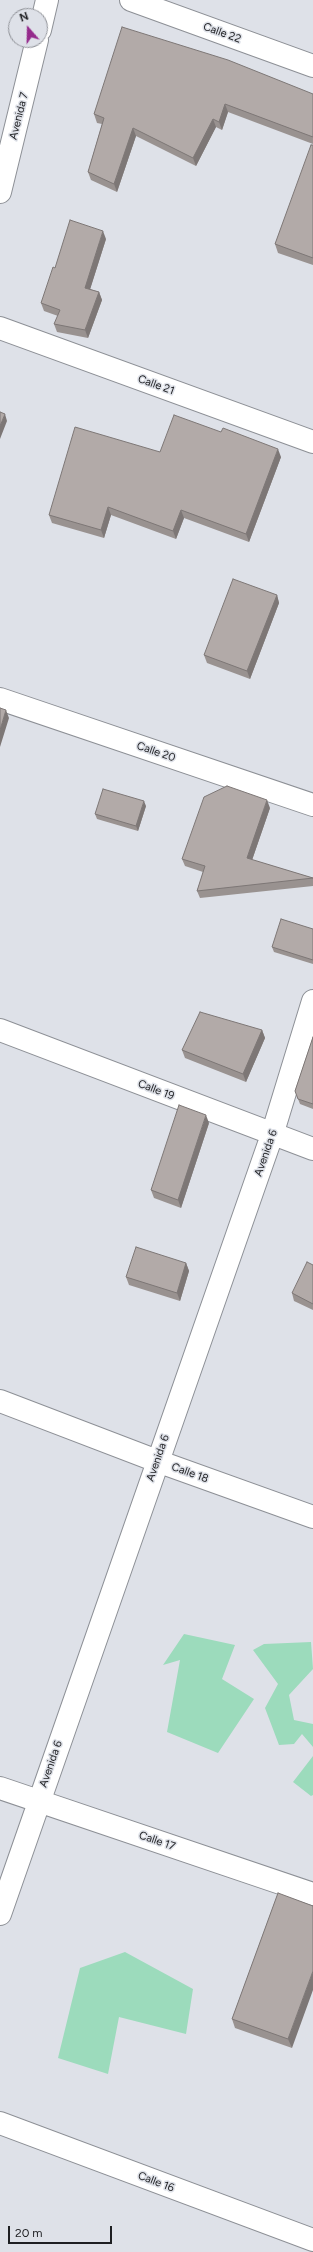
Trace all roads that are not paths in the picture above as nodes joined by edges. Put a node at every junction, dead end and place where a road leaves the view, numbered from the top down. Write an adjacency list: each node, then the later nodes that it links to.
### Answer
1 (130, 0): 3 (street, Calle 22)
2 (36, 48): 4 (street, Avenida 7)
3 (313, 66)
4 (0, 192)
5 (0, 328): 6 (street, Calle 21)
6 (313, 442)
7 (0, 699): 8 (street, Calle 20)
8 (313, 805)
9 (313, 1001): 11 (street, Avenida 6)
10 (0, 1030): 11 (street, Calle 19)
11 (272, 1135): 12 (street, Calle 19); 14 (street, Avenida 6)
12 (313, 1149)
13 (0, 1401): 14 (street, Calle 18)
14 (157, 1461): 15 (street, Calle 18); 17 (street, Avenida 6)
15 (313, 1517)
16 (0, 1788): 17 (street, Calle 17)
17 (39, 1800): 18 (street, Calle 17); 19 (street, Avenida 6)
18 (313, 1894)
19 (0, 1914)
20 (0, 2123): 21 (street, Calle 16)
21 (313, 2240)

